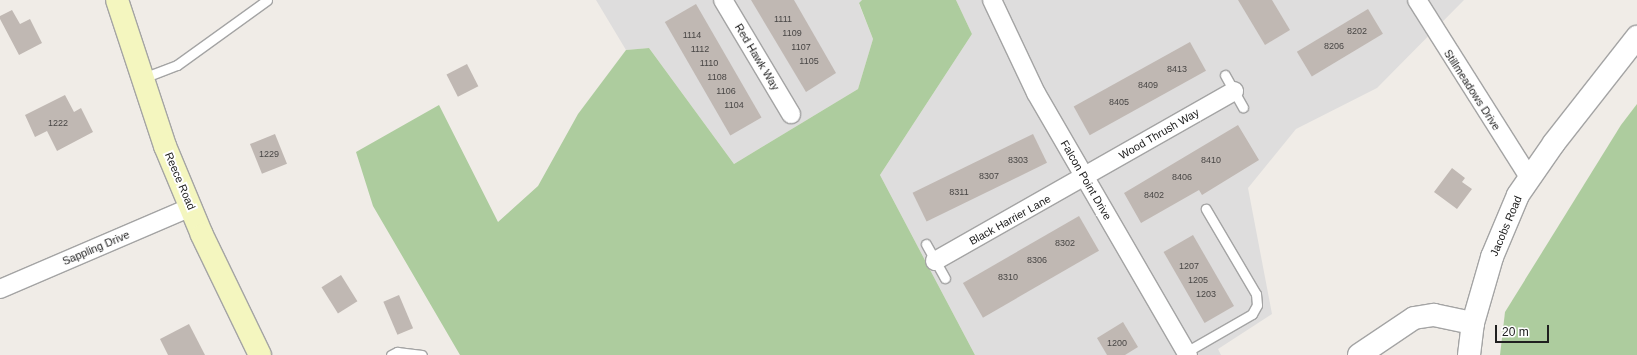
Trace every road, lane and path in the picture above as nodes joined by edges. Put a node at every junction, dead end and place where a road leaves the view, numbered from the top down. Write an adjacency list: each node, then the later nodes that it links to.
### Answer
1 (117, 0): 8 (main road, Reece Road)
2 (266, 0): 8 (lane)
3 (723, 0): 11 (street, Red Hawk Way)
4 (992, 0): 13 (street, Falcon Point Drive)
5 (1417, 0): 12 (street, Stillmeadows Drive)
6 (1637, 37): 12 (street, Jacobs Road)
7 (1225, 75): 9 (lane)
8 (141, 78): 14 (main road, Reece Road)
9 (1234, 91): 10 (lane); 13 (street, Wood Thrush Way)
10 (1243, 107)
11 (791, 114)
12 (1529, 177): 20 (street, Jacobs Road)
13 (1084, 178): 17 (street, Black Harrier Lane); 21 (street, Falcon Point Drive)
14 (191, 207): 19 (street, Sappling Drive); 22 (main road, Reece Road)
15 (1206, 209): 21 (lane)
16 (926, 244): 17 (lane)
17 (935, 262): 18 (lane)
18 (945, 278)
19 (0, 289)
20 (1474, 323): 25 (street); 26 (street, Jacobs Road)
21 (1187, 354)
22 (260, 355)
23 (391, 355): 24 (lane)
24 (422, 355)
25 (1359, 355)
26 (1469, 355)

